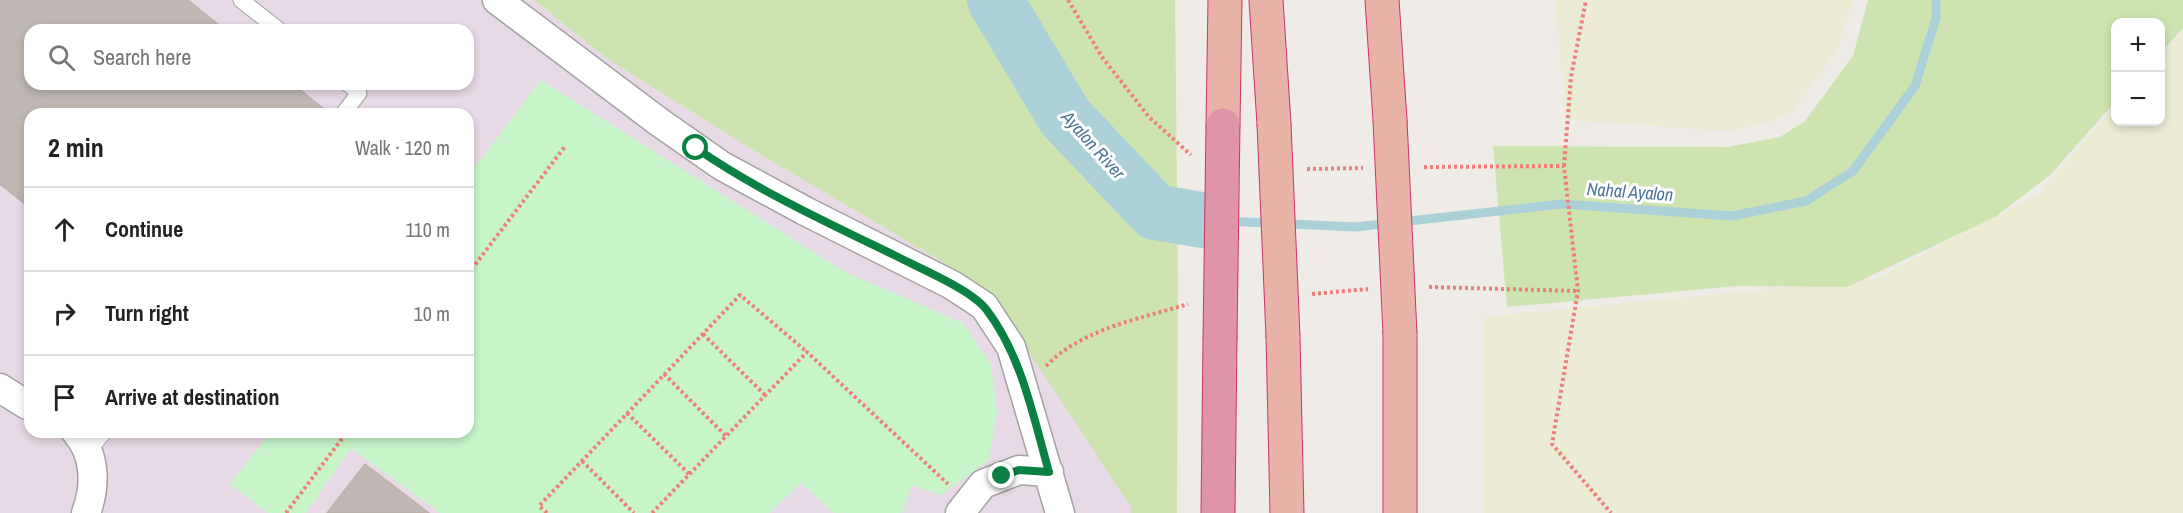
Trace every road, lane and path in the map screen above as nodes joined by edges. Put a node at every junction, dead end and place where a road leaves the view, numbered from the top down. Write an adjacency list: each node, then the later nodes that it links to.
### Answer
1 (241, 0): 7 (lane)
2 (497, 0): 25 (street)
3 (1225, 0): 34 (highway, bridge)
4 (1266, 0): 35 (highway, bridge)
5 (1382, 0): 36 (highway, bridge)
6 (1586, 0): 11 (path)
7 (271, 24)
8 (355, 90): 9 (lane)
9 (348, 108)
10 (566, 145): 13 (path)
11 (1564, 166)
12 (1566, 182): 37 (path)
13 (474, 266)
14 (704, 334): 15 (path); 16 (path); 18 (path)
15 (807, 352): 18 (path); 28 (path)
16 (664, 374): 20 (path); 21 (path)
17 (0, 388): 19 (street)
18 (765, 395): 21 (path)
19 (19, 406)
20 (627, 413): 24 (path); 26 (path)
21 (726, 436): 26 (path)
22 (342, 438): 29 (path)
23 (89, 439): 27 (street)
24 (582, 461): 30 (path); 31 (path)
25 (1049, 472): 28 (street); 33 (street)
26 (689, 474): 32 (path)
27 (91, 507)
28 (964, 507)
29 (286, 513)
30 (547, 513)
31 (633, 513)
32 (652, 513)
33 (1060, 513)
34 (1218, 513)
35 (1287, 513)
36 (1400, 513)
37 (1611, 513)

